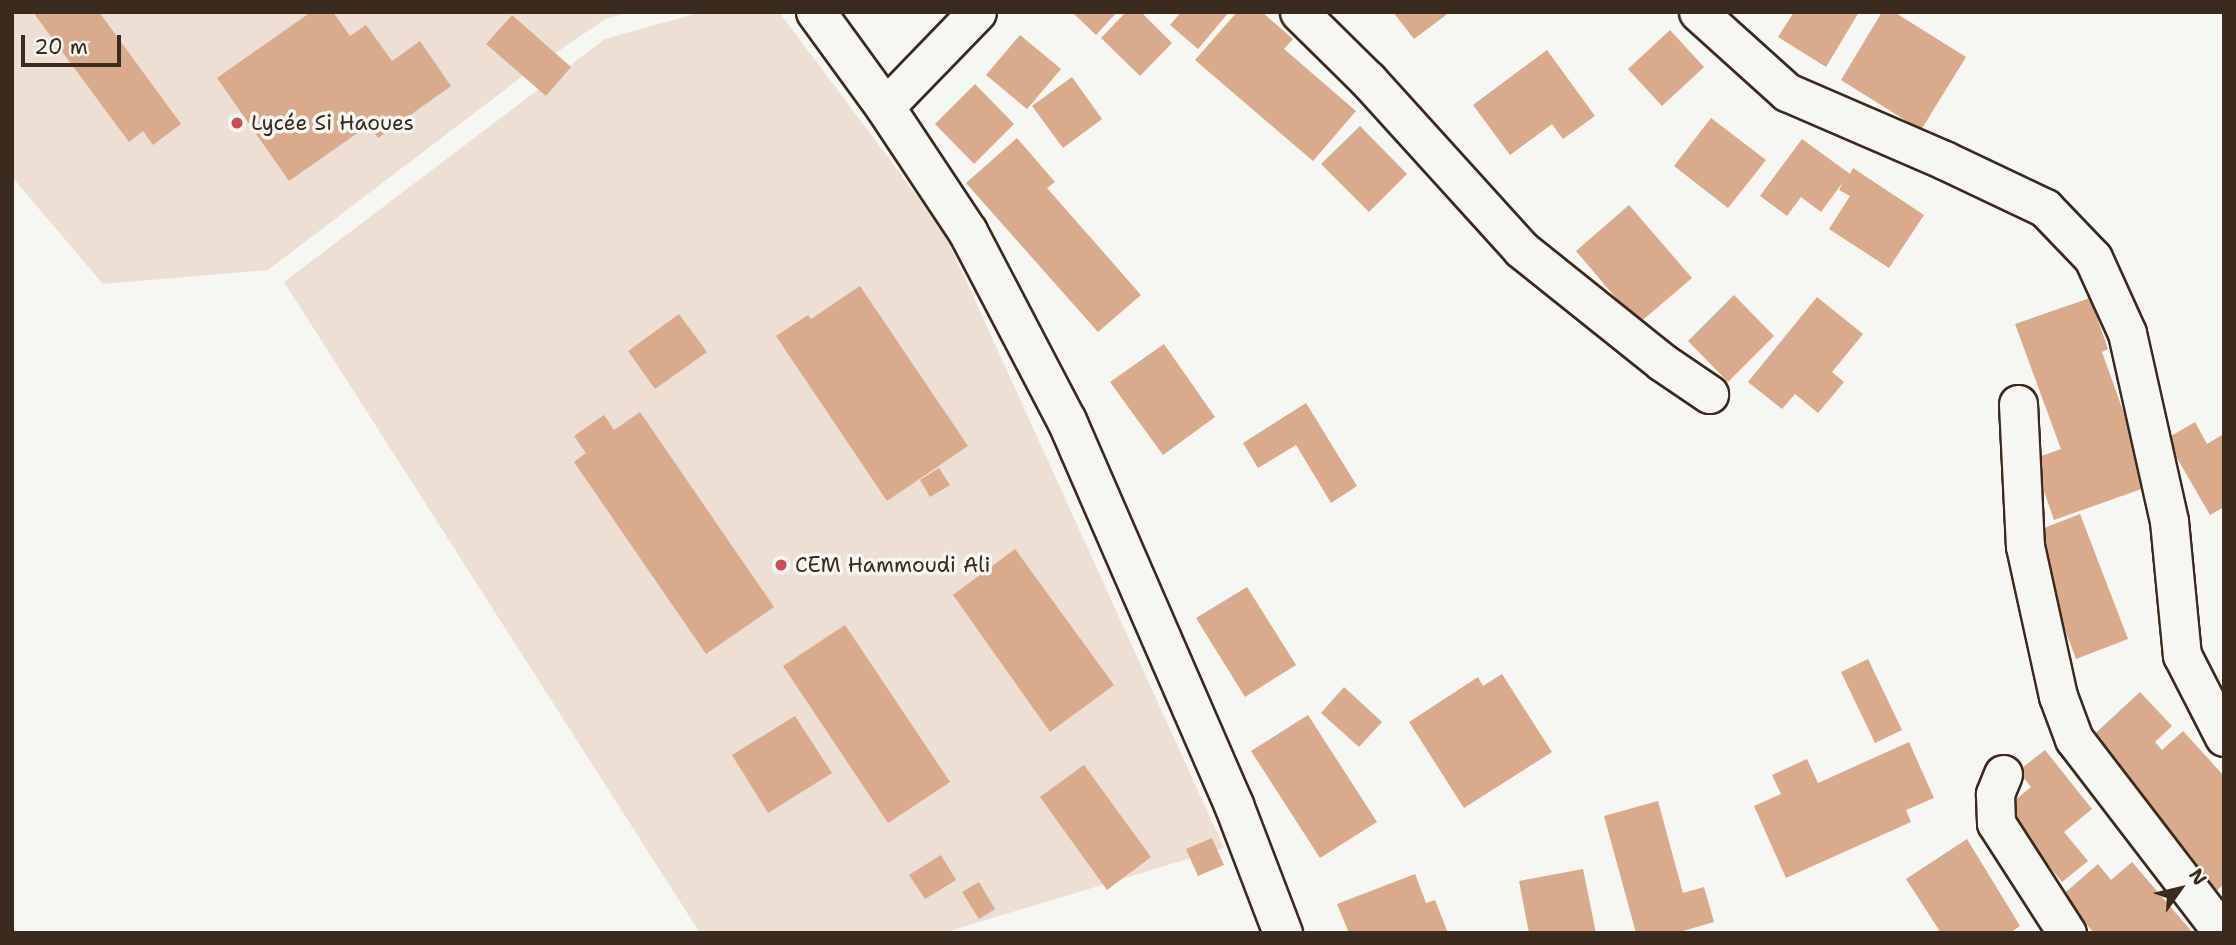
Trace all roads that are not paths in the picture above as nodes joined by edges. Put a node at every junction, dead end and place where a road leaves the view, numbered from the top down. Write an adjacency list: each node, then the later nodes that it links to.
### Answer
1 (816, 12): 5 (main road)
2 (977, 12): 5 (street)
3 (1299, 12): 6 (street)
4 (1698, 12): 8 (street)
5 (885, 107): 10 (main road)
6 (1709, 394)
7 (2018, 404): 12 (street)
8 (2224, 737)
9 (2003, 774): 11 (street)
10 (1283, 933)
11 (2067, 933)
12 (2223, 933)

